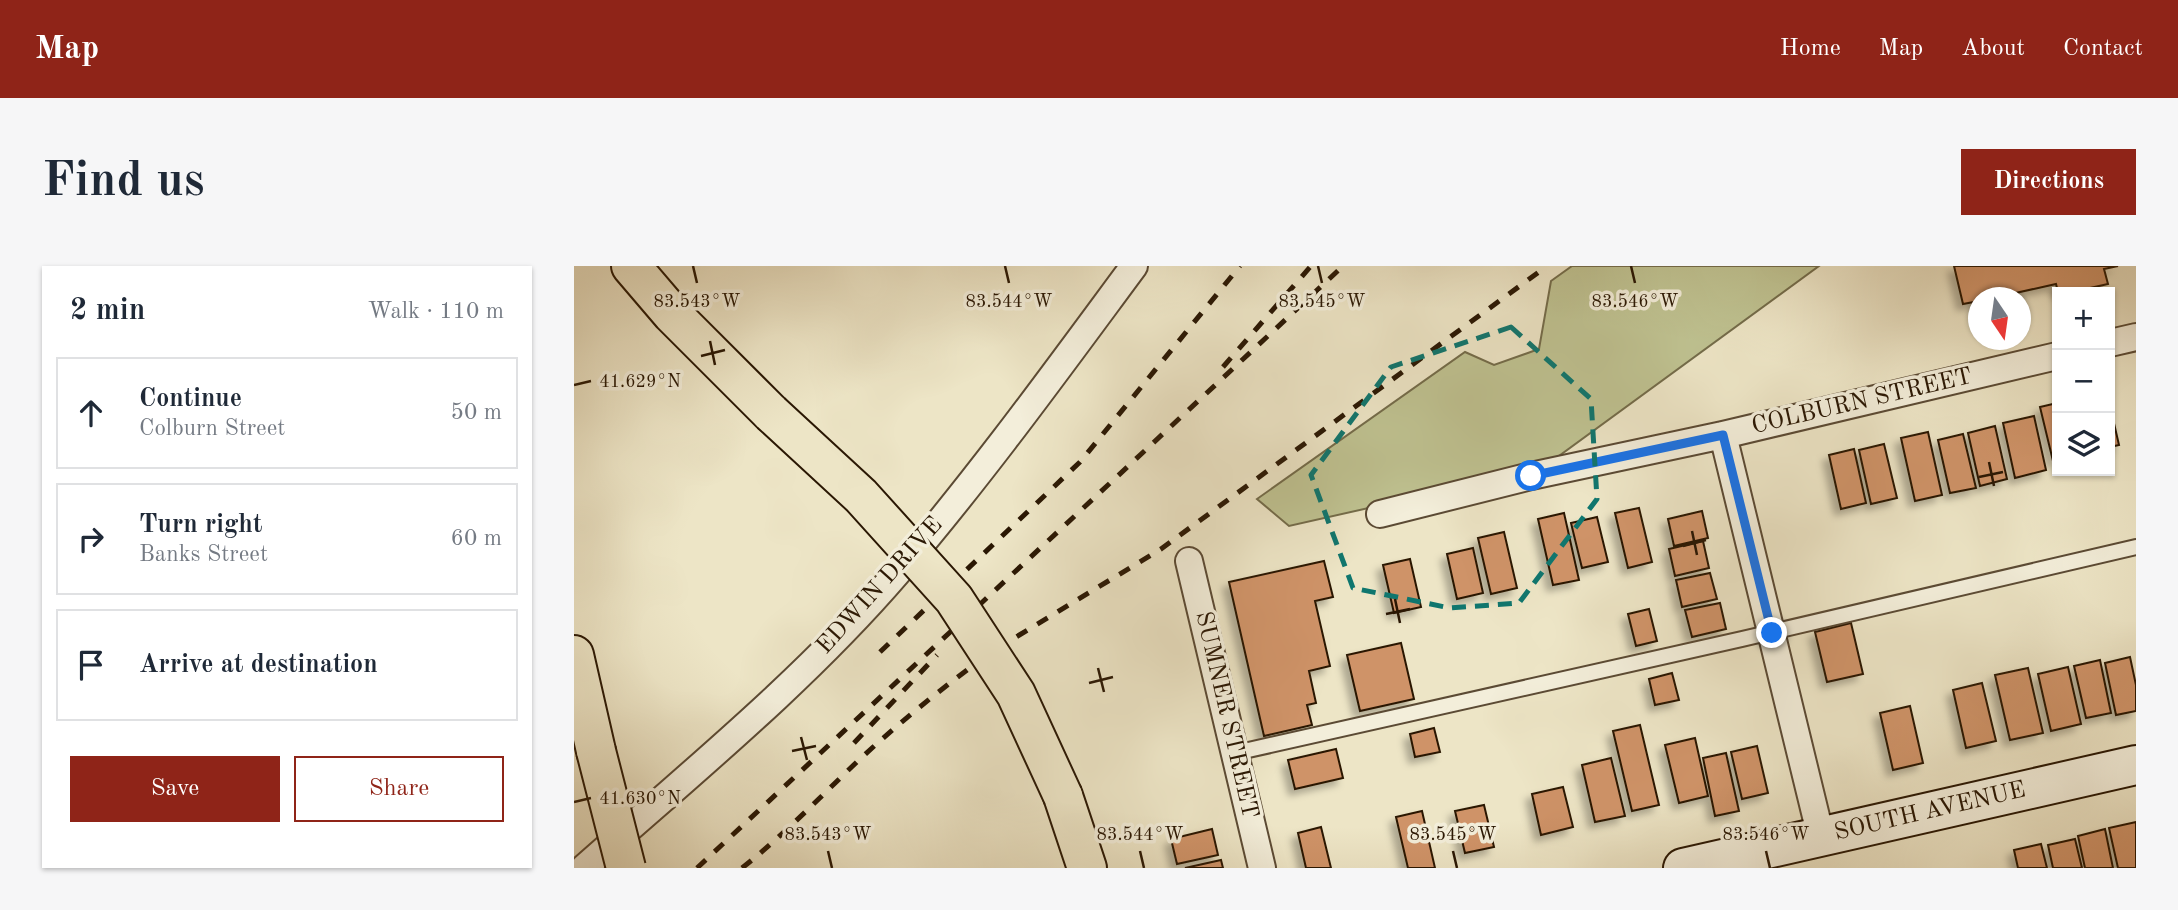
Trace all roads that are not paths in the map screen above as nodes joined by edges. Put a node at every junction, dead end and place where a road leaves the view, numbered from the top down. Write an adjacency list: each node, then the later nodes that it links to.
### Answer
1 (631, 266): 17 (highway, bridge)
2 (1134, 266): 15 (street, EDWIN DRIVE)
3 (2136, 337): 4 (street)
4 (2115, 342)
5 (2052, 357): 6 (street, COLBURN STREET)
6 (1723, 435): 7 (street, COLBURN STREET); 10 (street)
7 (1380, 514)
8 (2136, 547): 10 (lane)
9 (1189, 561): 12 (street, SUMNER STREET)
10 (1772, 633): 12 (lane); 14 (street)
11 (574, 655): 16 (highway, bridge)
12 (1235, 753): 18 (street, SUMNER STREET)
13 (2136, 765): 14 (street, SOUTH AVENUE)
14 (1821, 837): 19 (street, SOUTH AVENUE)
15 (584, 868)
16 (626, 868)
17 (1087, 868)
18 (1262, 868)
19 (1683, 868)

